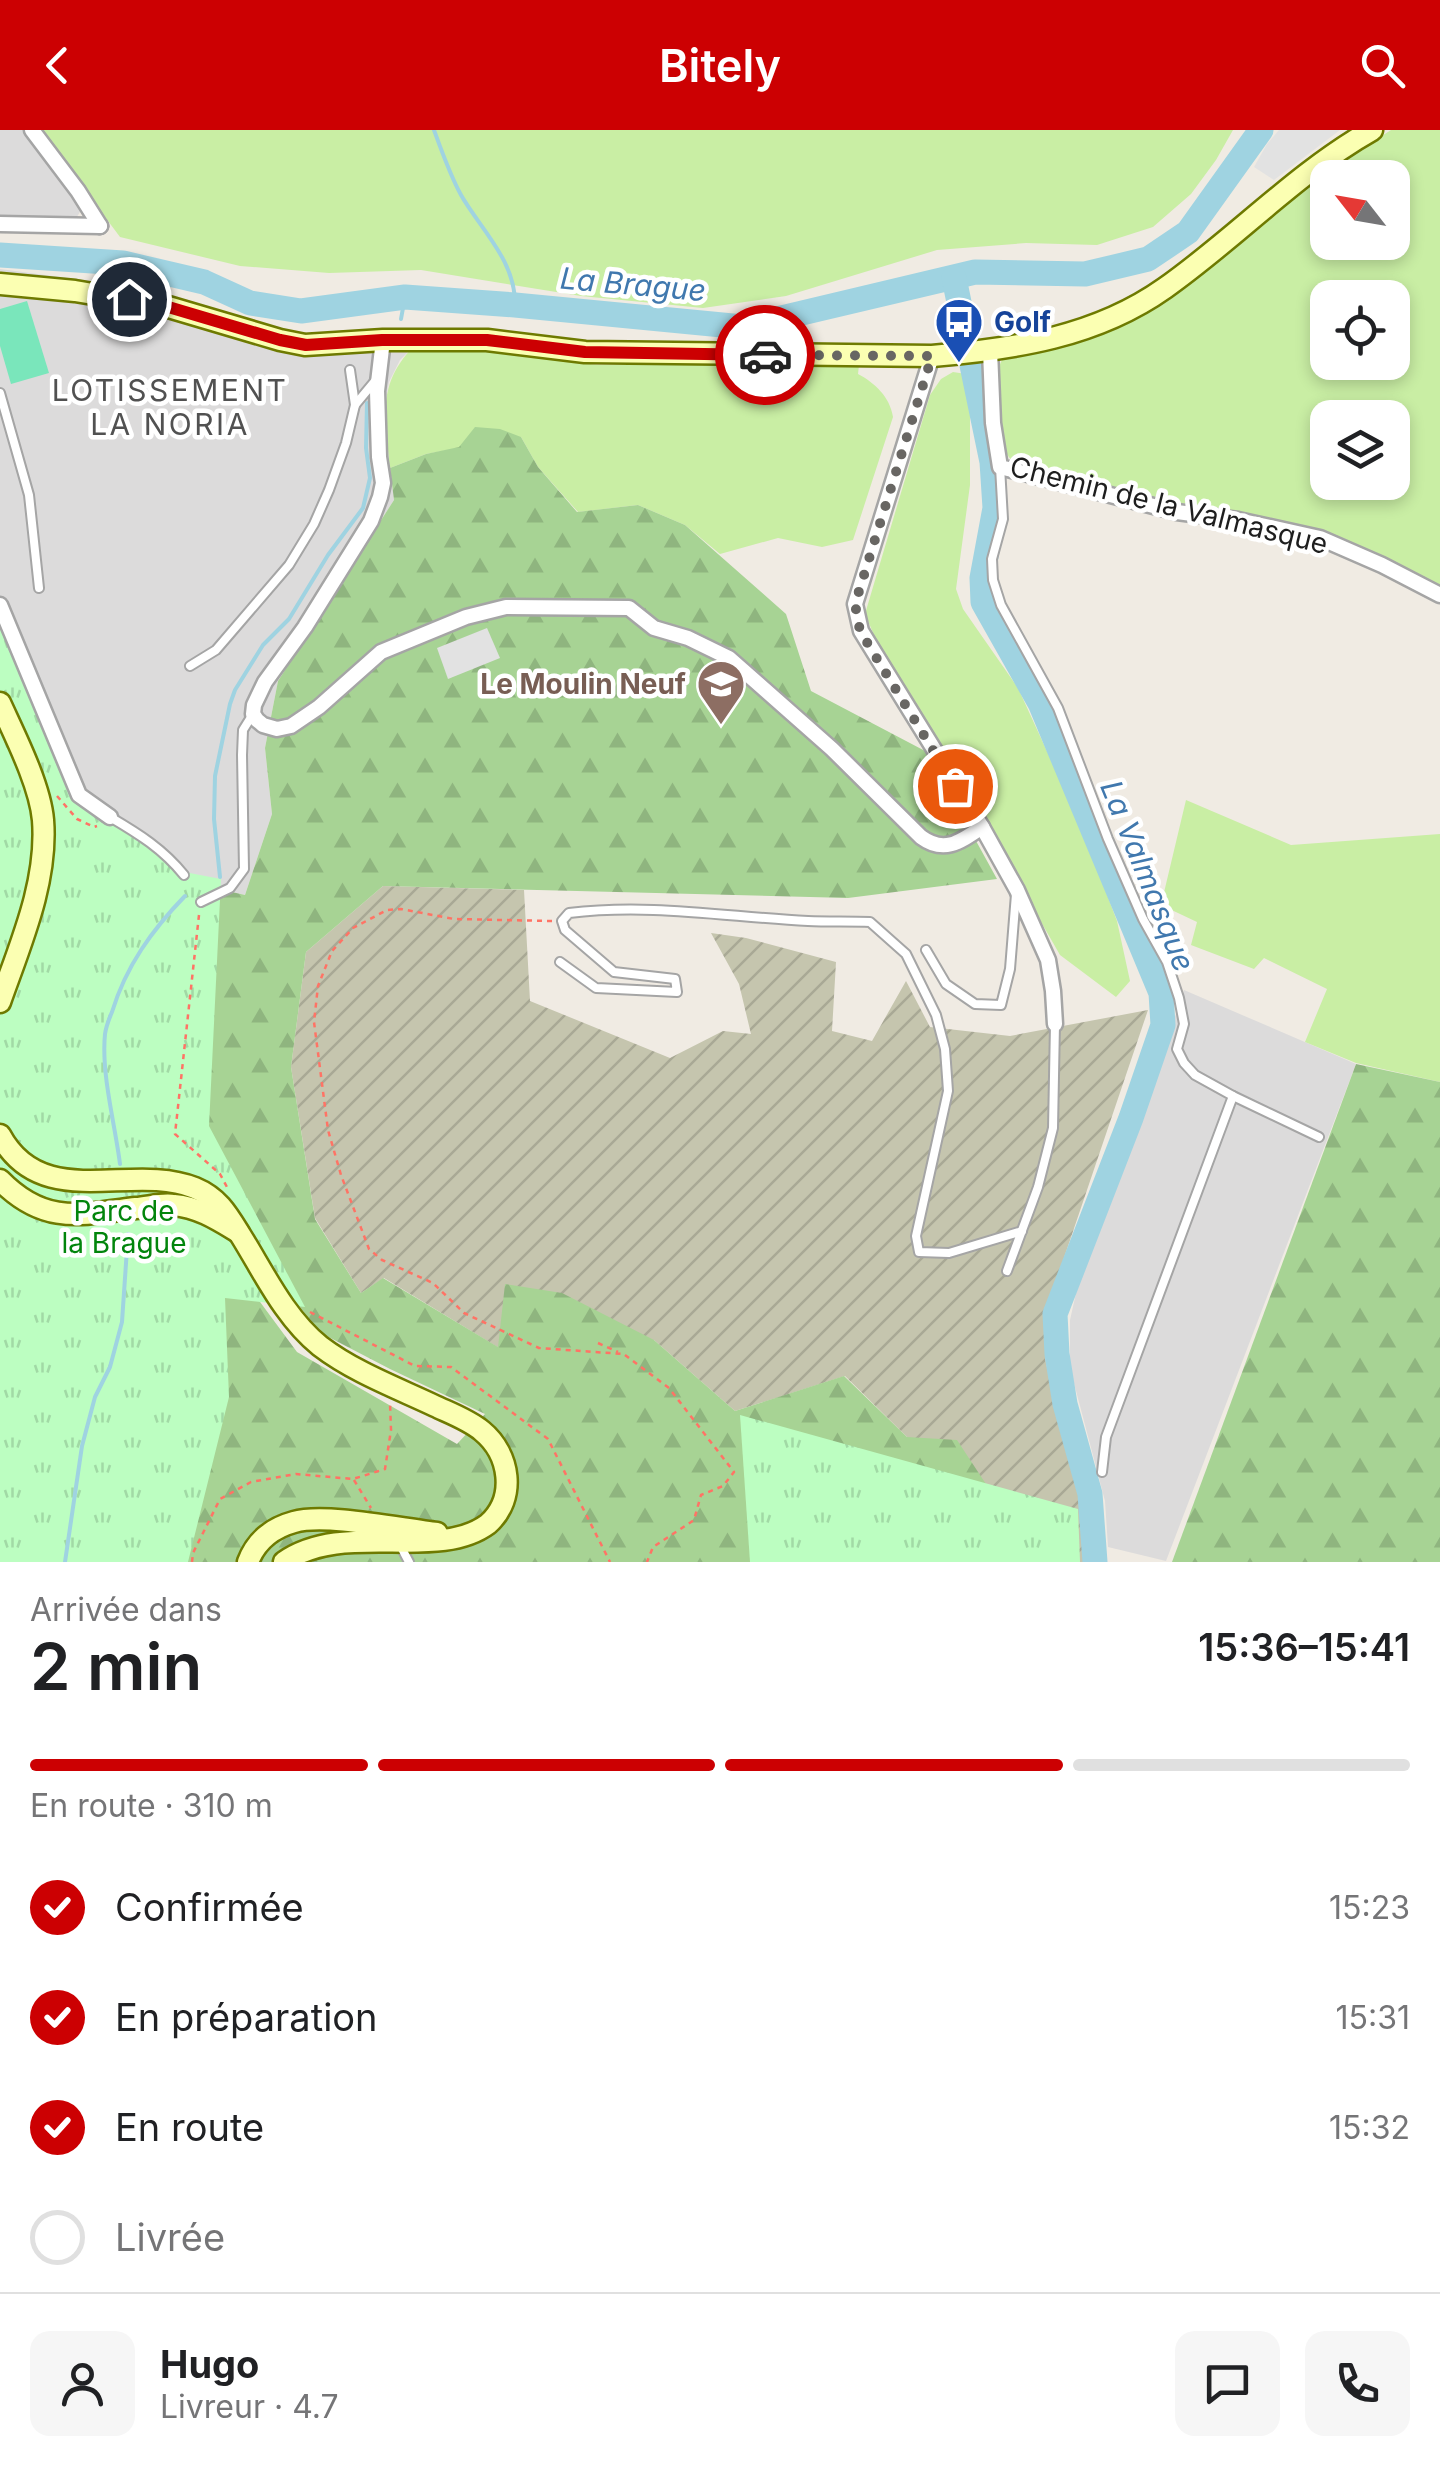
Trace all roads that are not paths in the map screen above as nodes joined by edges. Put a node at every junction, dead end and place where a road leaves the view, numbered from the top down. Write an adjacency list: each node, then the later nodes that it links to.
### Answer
1 (32, 130): 3 (street)
2 (1372, 130): 6 (street)
3 (0, 224)
4 (0, 284): 5 (street)
5 (382, 340): 7 (street); 9 (street)
6 (976, 353): 7 (street); 12 (street, Chemin de la Valmasque)
7 (932, 356): 20 (street)
8 (350, 370): 11 (lane)
9 (378, 378): 11 (lane); 18 (street)
10 (0, 393): 13 (lane)
11 (355, 405): 16 (lane)
12 (1000, 467): 14 (street, Chemin de la Valmasque); 28 (lane)
13 (39, 588)
14 (1440, 595)
15 (0, 605): 19 (street)
16 (190, 666)
17 (0, 703): 26 (street)
18 (253, 714): 20 (street); 23 (lane)
19 (110, 817): 21 (lane)
20 (982, 827): 22 (street)
21 (184, 875)
22 (1017, 890): 24 (lane); 27 (street)
23 (201, 902)
24 (926, 950)
25 (560, 962): 32 (lane)
26 (0, 1002)
27 (1054, 1024): 32 (lane)
28 (1233, 1096): 30 (lane); 35 (lane)
29 (0, 1135): 33 (street)
30 (1319, 1138)
31 (0, 1180): 33 (street)
32 (1022, 1231): 34 (lane)
33 (239, 1233): 36 (street)
34 (1008, 1271)
35 (1102, 1472)
36 (458, 1539): 37 (street); 38 (street)
37 (405, 1553): 39 (street)
38 (248, 1562)
39 (284, 1562)

